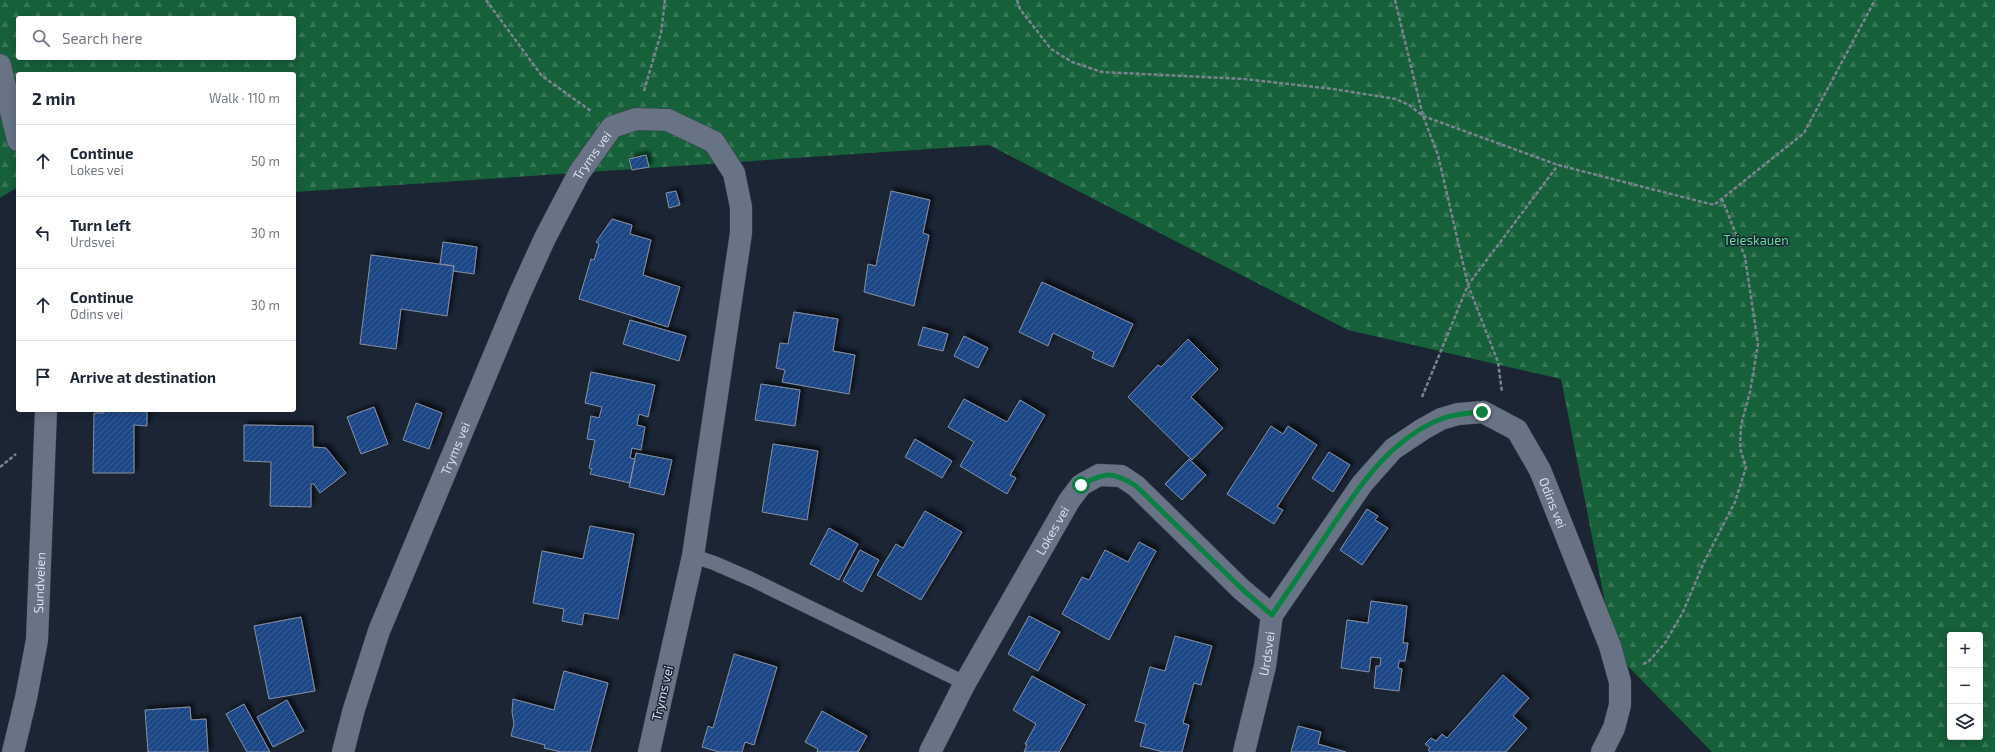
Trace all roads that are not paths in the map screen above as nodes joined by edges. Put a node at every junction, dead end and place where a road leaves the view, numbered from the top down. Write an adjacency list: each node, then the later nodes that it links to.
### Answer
1 (0, 65): 2 (street)
2 (16, 132)
3 (46, 412): 8 (street, Sundveien)
4 (1362, 484): 6 (street, Urdsvei); 13 (street, Odins vei)
5 (693, 556): 7 (lane); 9 (street, Tryms vei); 10 (street, Tryms vei)
6 (1272, 615): 7 (street, Lokes vei); 12 (street, Urdsvei)
7 (965, 683): 11 (street, Lokes vei)
8 (13, 752)
9 (343, 752)
10 (649, 752)
11 (930, 752)
12 (1244, 752)
13 (1602, 752)

